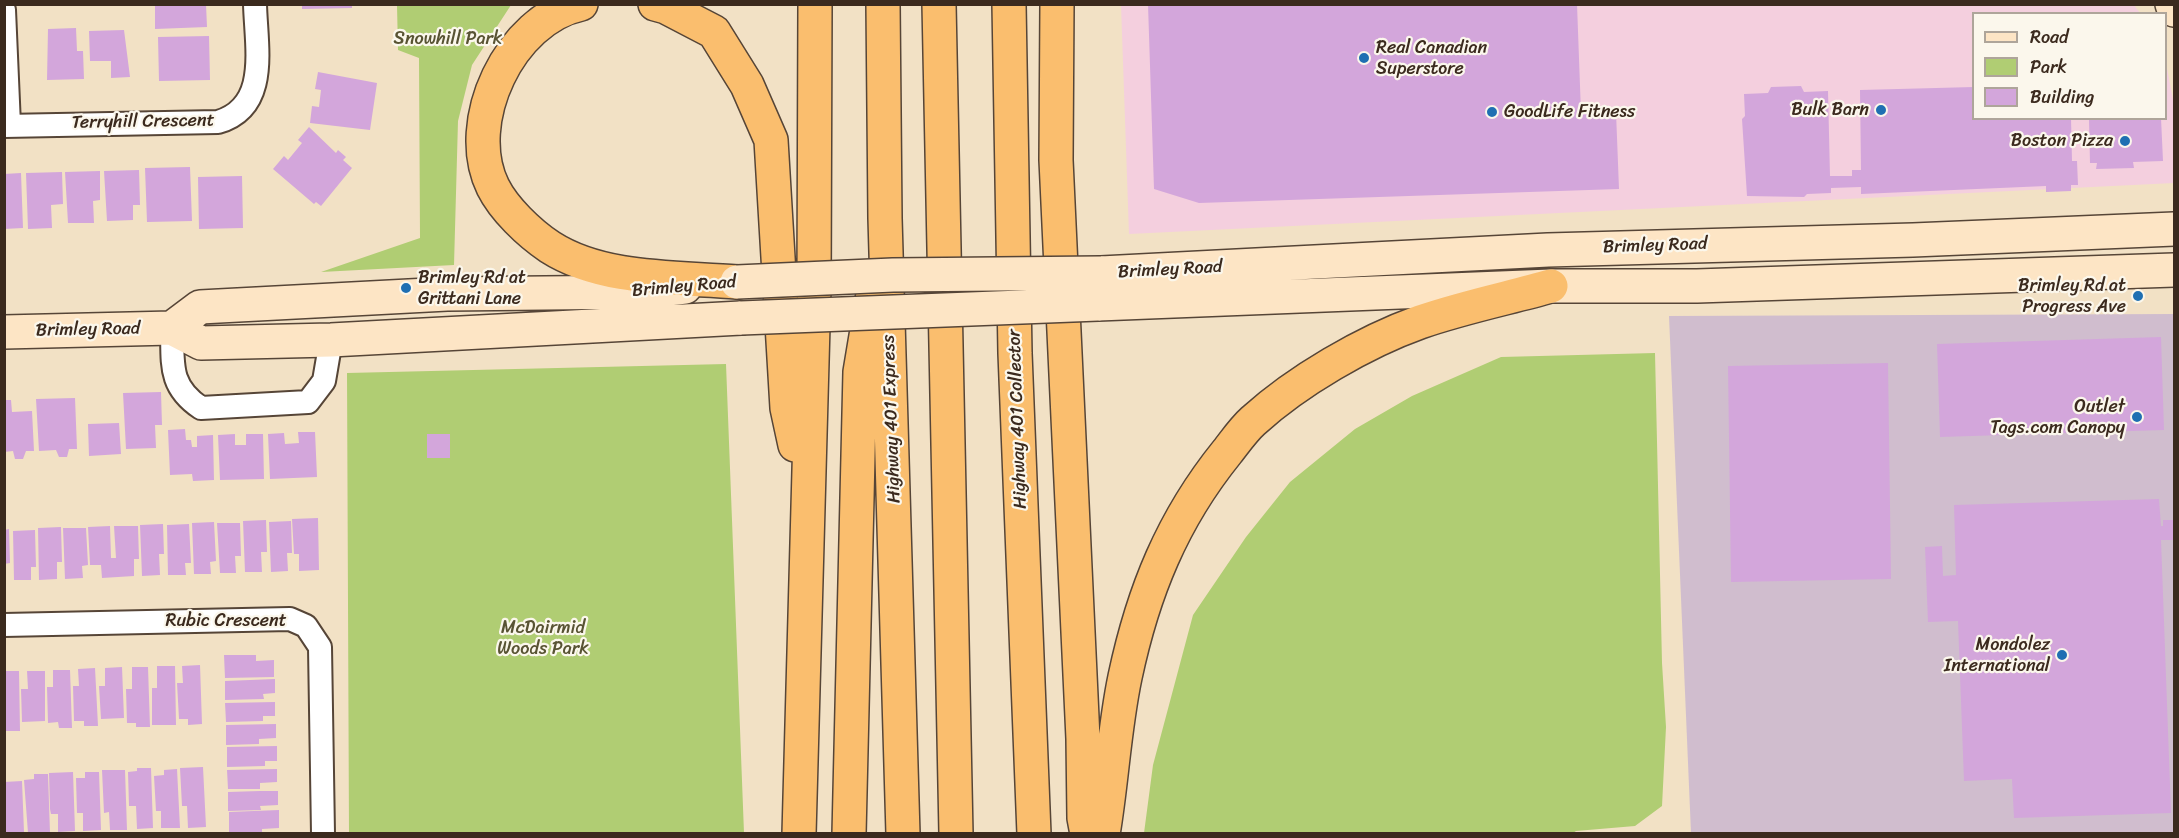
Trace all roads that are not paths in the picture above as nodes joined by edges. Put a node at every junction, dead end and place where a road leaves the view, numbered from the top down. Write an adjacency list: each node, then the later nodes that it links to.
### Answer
1 (255, 4): 12 (street, Terryhill Crescent)
2 (581, 4): 18 (highway)
3 (655, 4): 24 (highway)
4 (815, 4): 24 (highway)
5 (883, 4): 13 (highway, Highway 401 Express)
6 (939, 4): 30 (highway)
7 (1009, 4): 31 (highway, Highway 401 Collector)
8 (1057, 4): 32 (highway)
9 (2172, 4): 11 (main road)
10 (4, 10): 12 (street)
11 (2175, 10)
12 (7, 125)
13 (885, 218): 28 (highway); 29 (highway, Highway 401 Express)
14 (2175, 229): 15 (main road, Brimley Road)
15 (1913, 240): 17 (main road); 20 (main road, Brimley Road)
16 (2175, 270): 17 (main road, Brimley Road)
17 (1914, 279): 19 (main road, Brimley Road)
18 (737, 282): 20 (main road, Brimley Road, bridge); 21 (main road, Brimley Road)
19 (1551, 286): 20 (main road, Brimley Road); 33 (highway)
20 (1100, 288): 23 (main road, Brimley Road, bridge)
21 (172, 328): 22 (main road, Brimley Road); 23 (main road, Brimley Road); 23 (street)
22 (4, 332)
23 (331, 340)
24 (807, 505): 27 (highway)
25 (4, 625): 26 (street, Rubic Crescent)
26 (323, 834)
27 (799, 834)
28 (849, 834)
29 (903, 834)
30 (956, 834)
31 (1034, 834)
32 (1087, 834)
33 (1103, 834)

